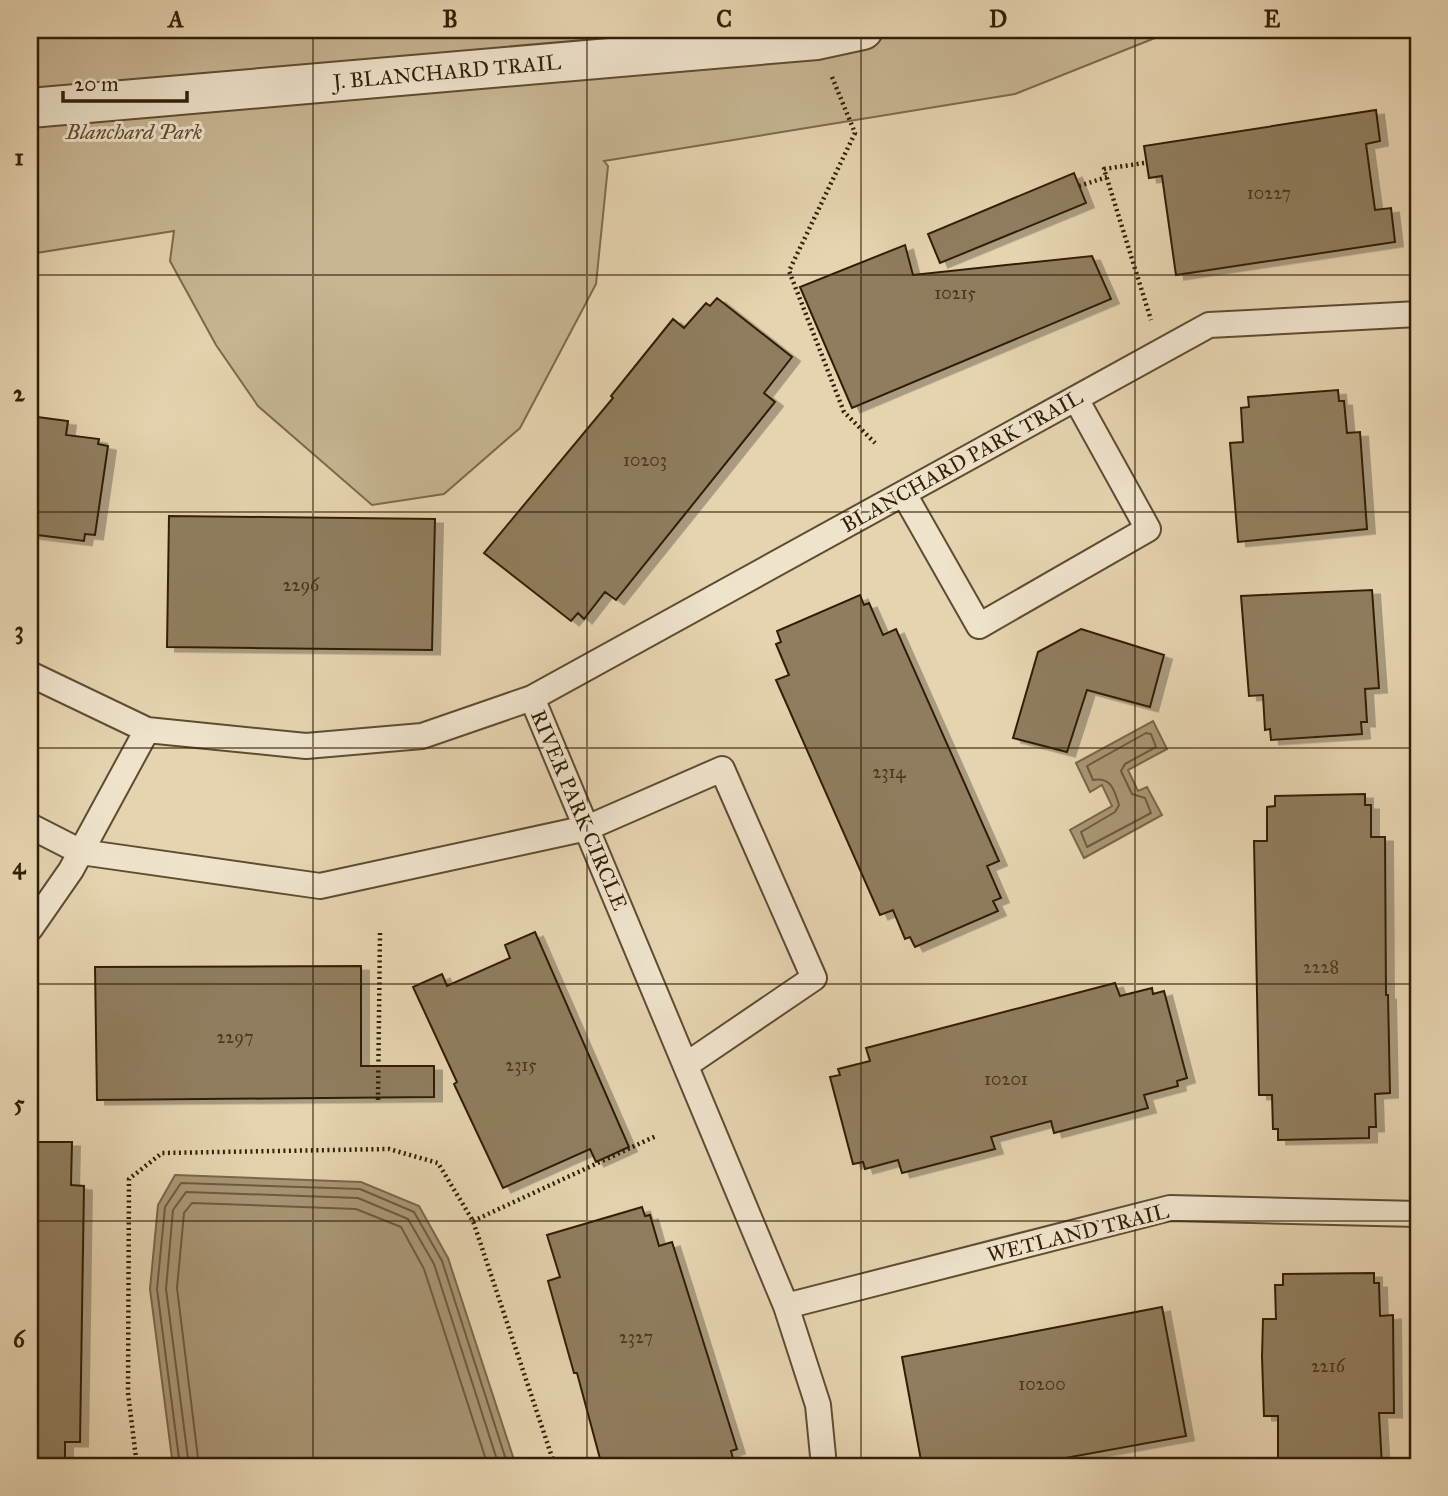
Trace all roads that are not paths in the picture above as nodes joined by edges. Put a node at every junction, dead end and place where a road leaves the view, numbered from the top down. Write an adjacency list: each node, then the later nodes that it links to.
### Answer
1 (863, 30): 2 (street, J. BLANCHARD TRAIL)
2 (30, 108)
3 (1418, 314): 4 (lane, BLANCHARD PARK TRAIL)
4 (1076, 399): 5 (lane, BLANCHARD PARK TRAIL); 5 (lane)
5 (904, 494): 7 (lane, BLANCHARD PARK TRAIL)
6 (30, 674): 8 (lane, RIVER PARK CIRCLE)
7 (532, 698): 8 (lane, RIVER PARK CIRCLE); 10 (lane, RIVER PARK CIRCLE)
8 (147, 730): 11 (lane)
9 (30, 826): 11 (lane)
10 (587, 828): 11 (lane); 13 (lane, RIVER PARK CIRCLE); 13 (lane)
11 (81, 852): 12 (lane)
12 (30, 929)
13 (686, 1065): 15 (lane, RIVER PARK CIRCLE)
14 (1418, 1214): 15 (lane, WETLAND TRAIL)
15 (786, 1306): 16 (lane, RIVER PARK CIRCLE)
16 (824, 1466)

